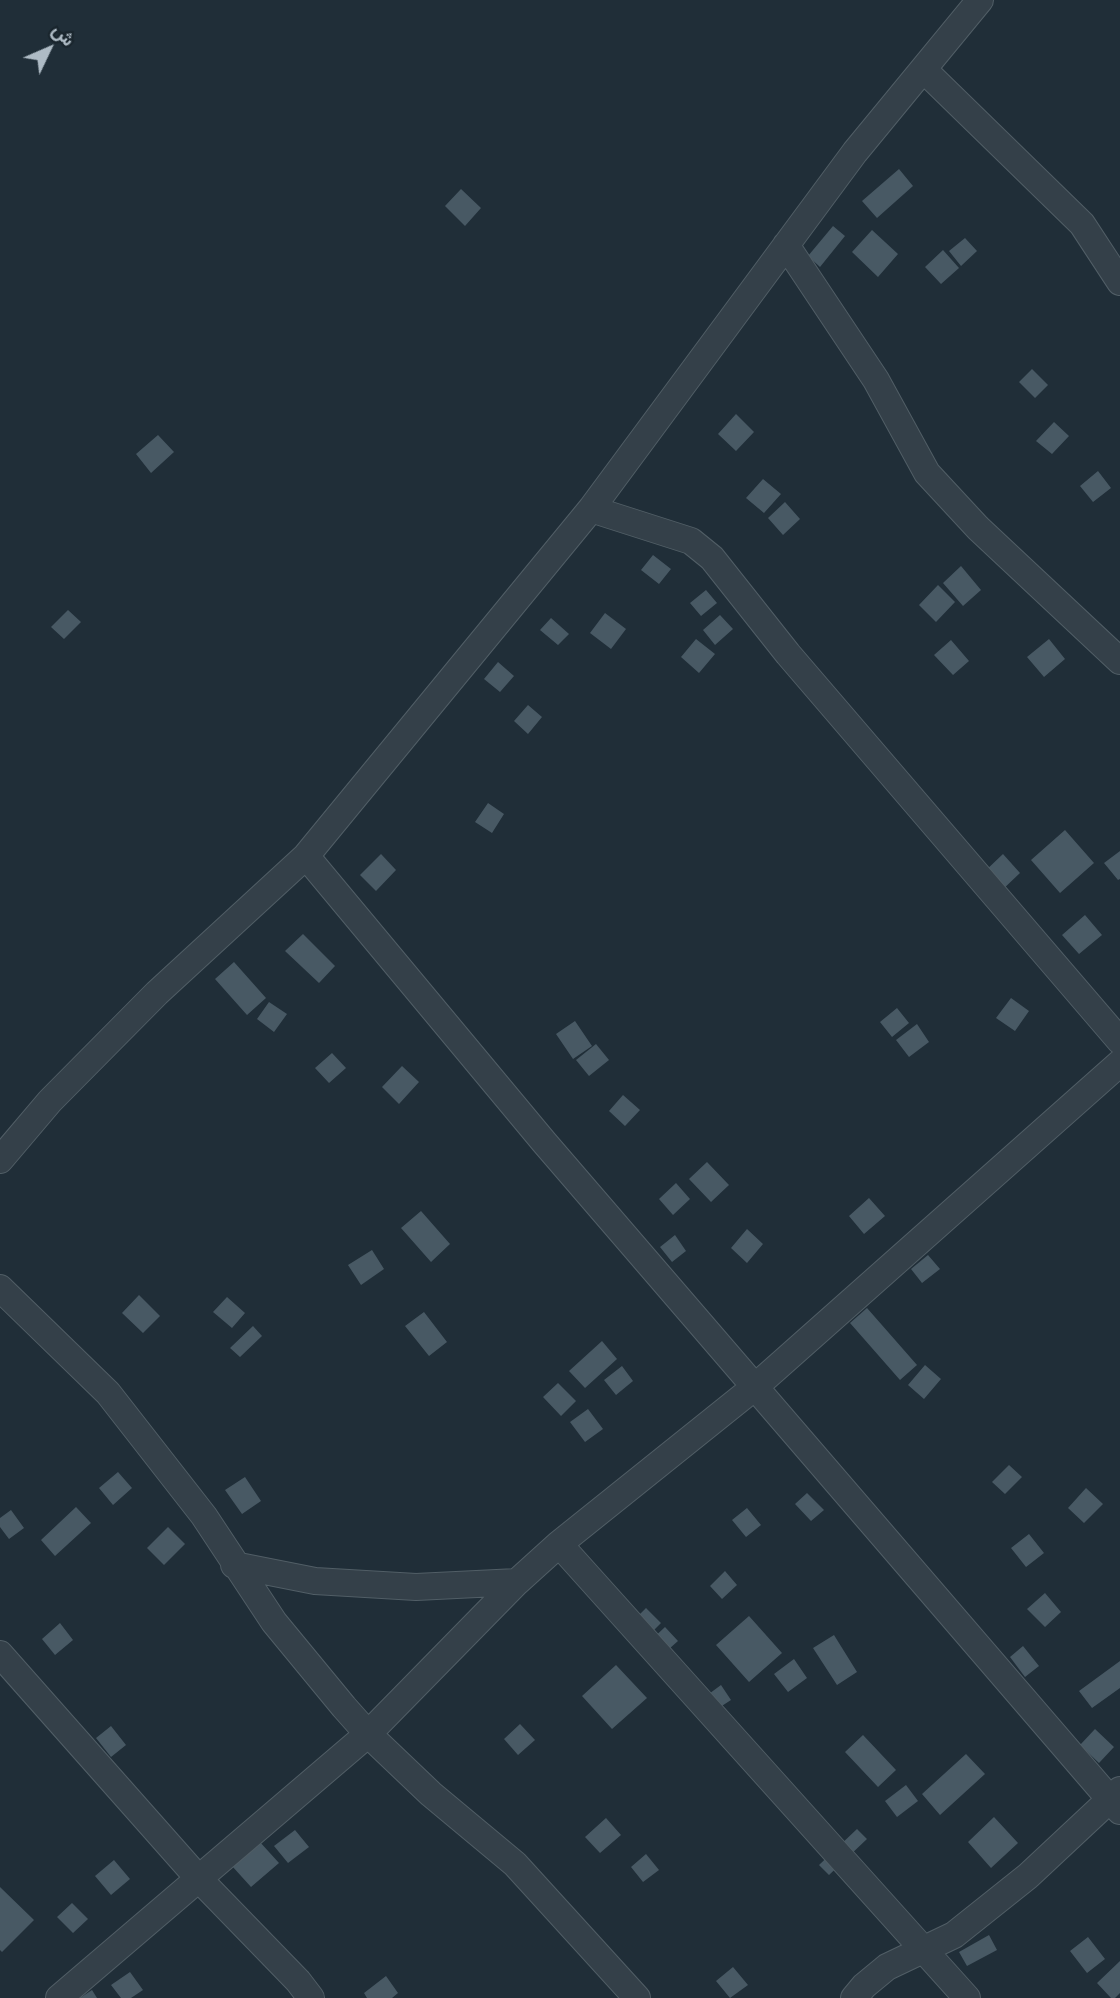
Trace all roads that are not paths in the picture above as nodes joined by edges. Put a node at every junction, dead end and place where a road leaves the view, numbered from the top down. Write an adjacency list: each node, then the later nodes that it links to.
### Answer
1 (980, 0): 2 (street)
2 (924, 69): 3 (street); 4 (street)
3 (786, 245): 5 (street); 6 (street)
4 (1120, 282)
5 (592, 509): 7 (street); 8 (street)
6 (1120, 661)
7 (306, 856): 10 (street); 12 (street)
8 (1120, 1041)
9 (1120, 1063): 12 (street)
10 (0, 1160)
11 (0, 1288): 14 (street)
12 (756, 1386): 13 (street); 18 (street)
13 (559, 1544): 15 (street); 20 (street)
14 (234, 1565): 15 (street); 17 (street)
15 (517, 1582): 17 (street)
16 (0, 1654): 19 (street)
17 (368, 1734): 19 (street); 23 (street)
18 (1116, 1800): 20 (street)
19 (200, 1880): 21 (street); 22 (street)
20 (924, 1950): 24 (street); 25 (street)
21 (59, 1998)
22 (311, 1998)
23 (637, 1998)
24 (854, 1998)
25 (967, 1998)

